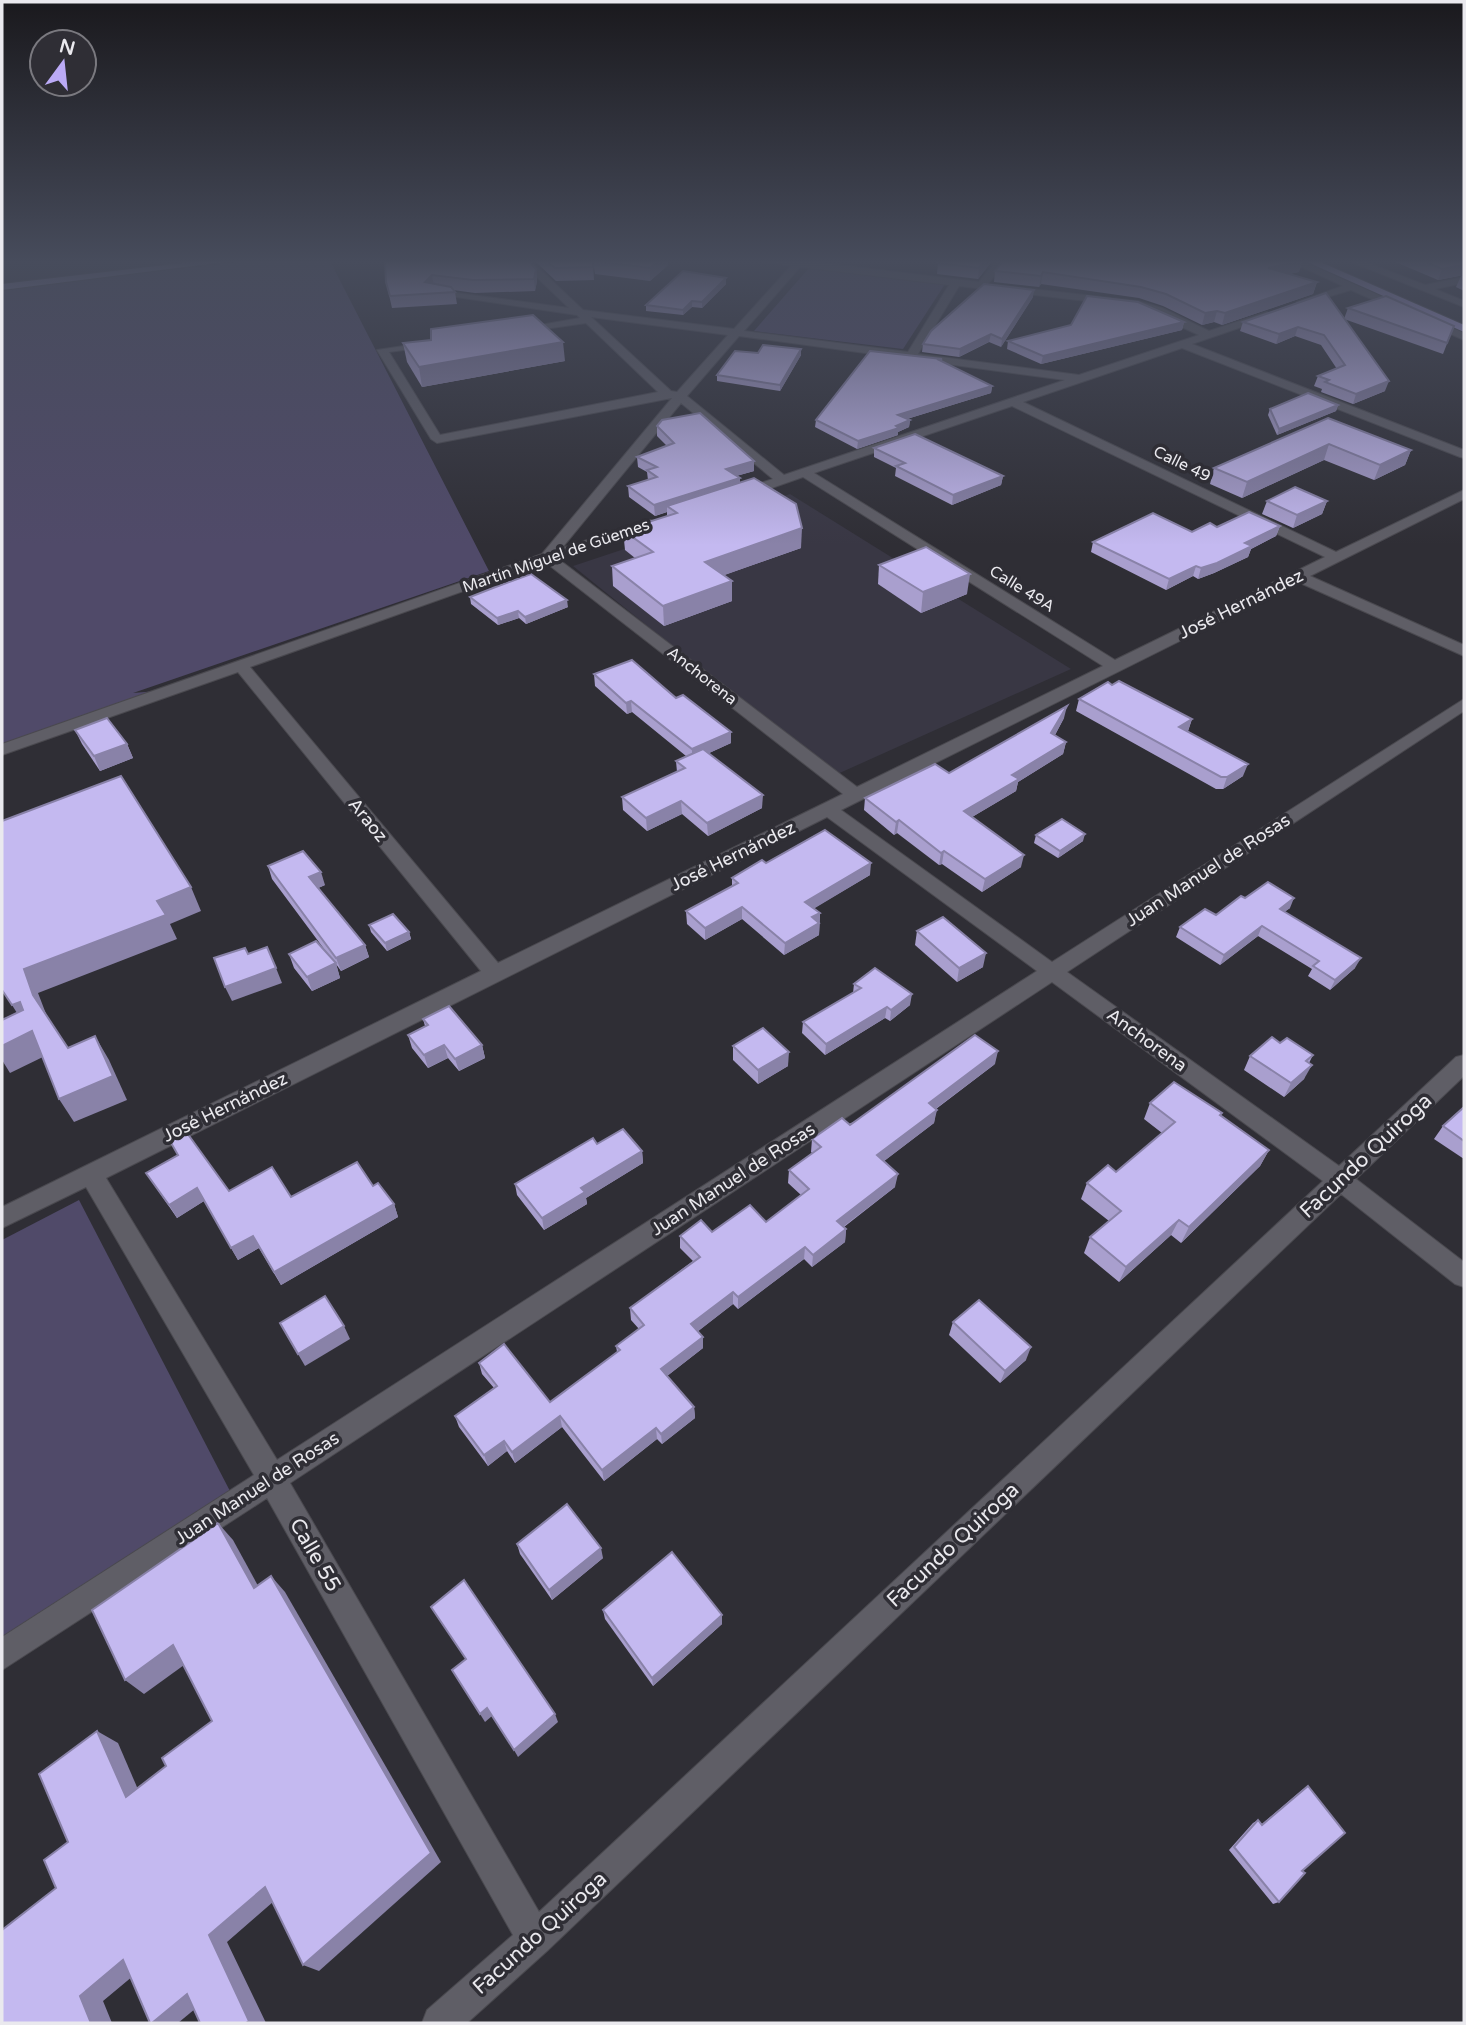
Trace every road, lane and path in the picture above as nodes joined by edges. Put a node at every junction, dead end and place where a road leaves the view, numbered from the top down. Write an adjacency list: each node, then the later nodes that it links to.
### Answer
1 (385, 356): 9 (street)
2 (628, 356): 9 (street)
3 (714, 356): 9 (street)
4 (892, 356): 7 (street)
5 (1149, 356): 8 (street)
6 (1211, 356): 11 (street)
7 (910, 358): 8 (street)
8 (1082, 379): 10 (street)
9 (673, 395): 13 (street); 17 (street)
10 (1014, 402): 12 (street); 18 (street, Calle 49)
11 (1464, 454)
12 (804, 473): 13 (street); 22 (street, Calle 49A)
13 (783, 481): 15 (street)
14 (1464, 494): 18 (street, José Hernández)
15 (730, 498)
16 (665, 519): 17 (street, Martín Miguel de Güemes)
17 (547, 557): 21 (street, Martín Miguel de Güemes); 25 (street, Anchorena)
18 (1336, 557): 19 (street, José Hernández)
19 (1297, 576): 20 (street); 22 (street, José Hernández)
20 (1464, 651)
21 (241, 666): 24 (street, Martín Miguel de Güemes); 28 (street, Araoz)
22 (1115, 667): 25 (street, José Hernández)
23 (1464, 704): 27 (street, Juan Manuel de Rosas)
24 (2, 750)
25 (856, 795): 26 (street, José Hernández)
26 (827, 809): 27 (street, Anchorena); 28 (street, José Hernández)
27 (1052, 971): 31 (street, Anchorena); 34 (street, Juan Manuel de Rosas)
28 (495, 974): 30 (street, José Hernández)
29 (1464, 1063): 31 (street, Facundo Quiroga)
30 (91, 1174): 32 (street, José Hernández); 34 (street, Calle 55)
31 (1340, 1181): 33 (street, Anchorena); 36 (street, Facundo Quiroga)
32 (3, 1212)
33 (1464, 1276)
34 (272, 1479): 35 (street, Juan Manuel de Rosas); 36 (street, Calle 55)
35 (2, 1654)
36 (535, 1939): 37 (street, Facundo Quiroga)
37 (440, 2023)

